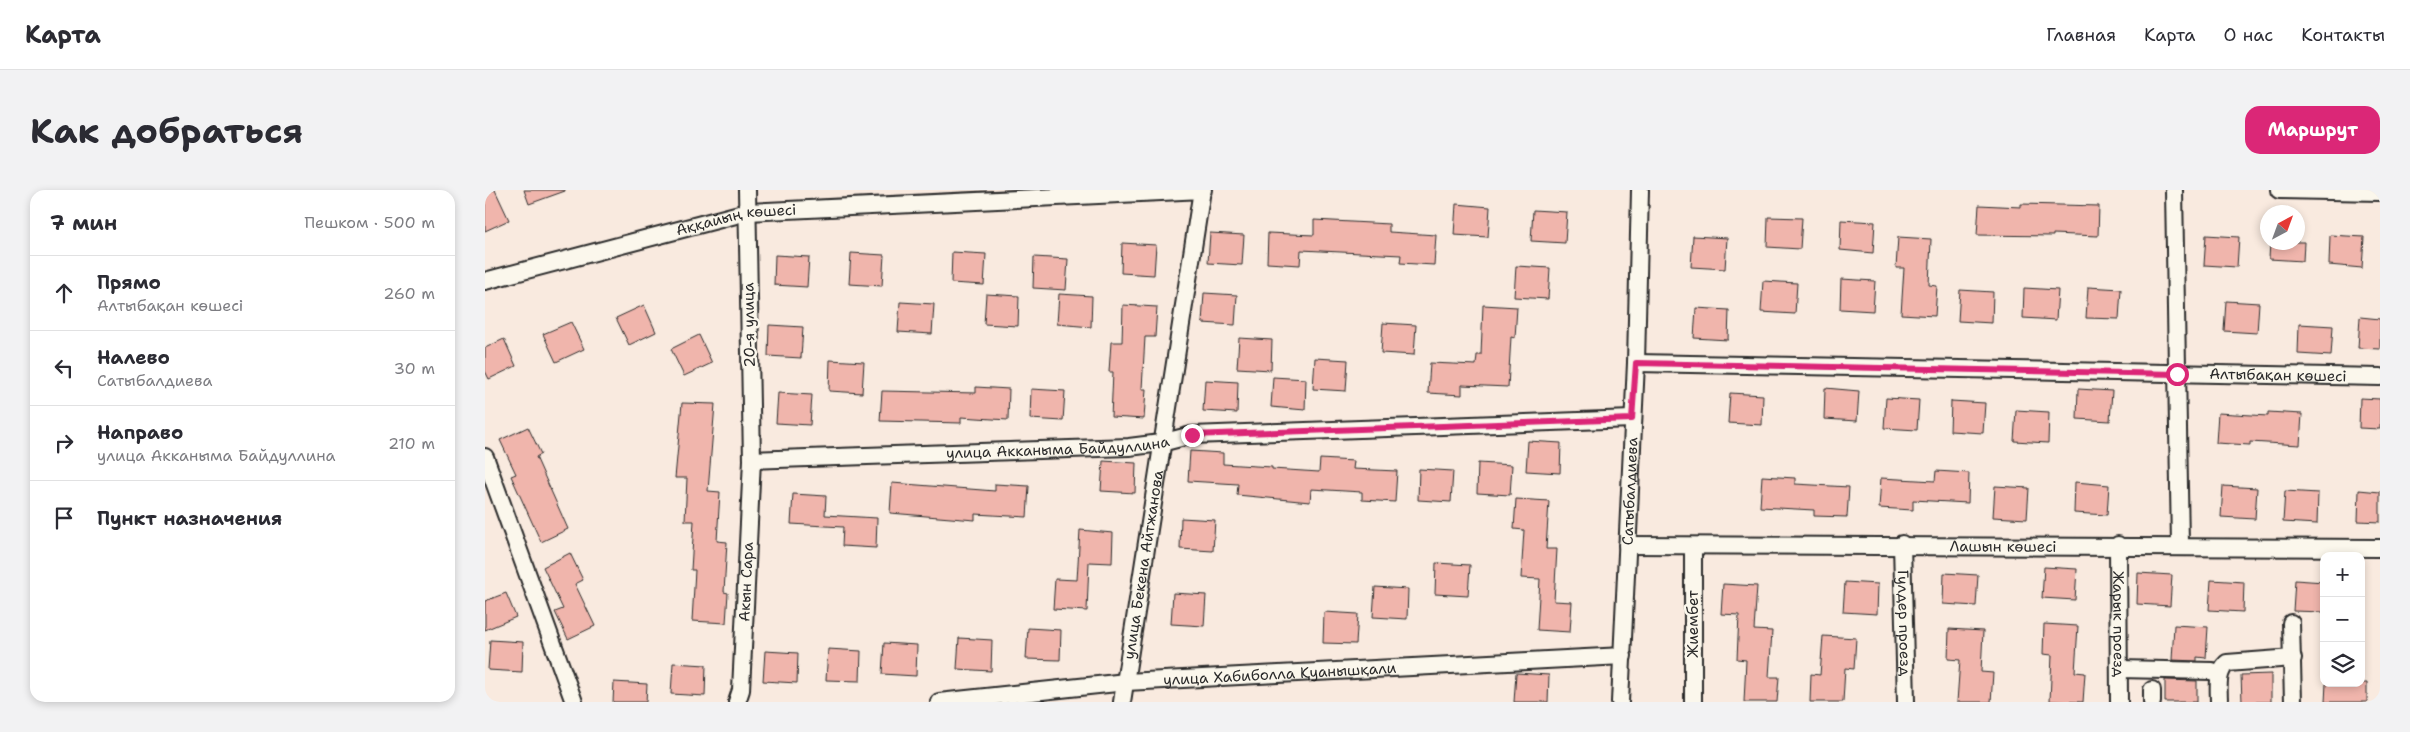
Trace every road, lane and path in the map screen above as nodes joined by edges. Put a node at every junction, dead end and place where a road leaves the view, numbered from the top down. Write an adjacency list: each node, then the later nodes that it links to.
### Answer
1 (747, 190): 7 (street, 20-я улица)
2 (1203, 190): 7 (street, Аққайың көшесі); 13 (street, улица Бекена Айтжанова)
3 (1641, 190): 9 (street, Сатыбалдиева)
4 (2174, 190): 10 (street)
5 (2279, 190): 6 (street)
6 (2380, 192)
7 (747, 212): 8 (street, Аққайың көшесі); 15 (street, 20-я улица)
8 (485, 281)
9 (1636, 363): 10 (street, Алтыбақан көшесі); 12 (street, Сатыбалдиева)
10 (2177, 374): 11 (street, Алтыбақан көшесі); 19 (street)
11 (2380, 377)
12 (1632, 419): 13 (street, улица Акканыма Байдуллина); 17 (street, Сатыбалдиева)
13 (1161, 443): 15 (street, улица Акканыма Байдуллина); 27 (street, улица Бекена Айтжанова)
14 (485, 456): 28 (street)
15 (753, 460): 29 (street, Акын Сара)
16 (1902, 544): 18 (street, Лашын көшесі); 20 (street, Лашын көшесі); 34 (street, Гулдер проезд)
17 (1627, 545): 20 (street, Лашын көшесі); 23 (street, Сатыбалдиева)
18 (2119, 545): 19 (street, Лашын көшесі); 25 (street, Жарык проезд)
19 (2180, 545): 21 (street, Лашын көшесі)
20 (1693, 546): 33 (street, Жиембет)
21 (2380, 548)
22 (2291, 623): 24 (street)
23 (1623, 656): 27 (street, улица Хабиболла Қуанышқали); 32 (street, Сатыбалдиева)
24 (2293, 658): 26 (street); 37 (street)
25 (2119, 669): 26 (street); 35 (street, Жарык проезд)
26 (2219, 675): 36 (street)
27 (1126, 682): 30 (street, улица Хабиболла Қуанышқали); 31 (street, улица Бекена Айтжанова)
28 (573, 702)
29 (737, 702)
30 (939, 702)
31 (1122, 702)
32 (1620, 702)
33 (1693, 702)
34 (1906, 702)
35 (2119, 702)
36 (2219, 702)
37 (2293, 702)

